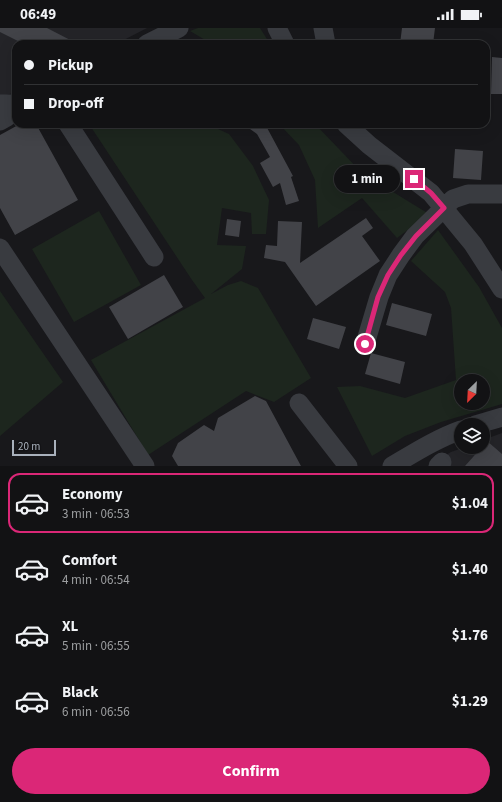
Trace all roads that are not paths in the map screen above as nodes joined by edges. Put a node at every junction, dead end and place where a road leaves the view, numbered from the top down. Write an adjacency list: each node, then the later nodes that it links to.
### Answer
1 (179, 28): 4 (street)
2 (277, 28): 5 (street)
3 (323, 28): 6 (street)
4 (154, 40)
5 (283, 40)
6 (325, 40)
7 (71, 128): 12 (street)
8 (351, 128): 10 (street)
9 (502, 194): 10 (street)
10 (444, 208): 13 (street); 14 (street)
11 (0, 248): 19 (street)
12 (154, 257)
13 (502, 289)
14 (365, 344)
15 (299, 403): 20 (street)
16 (502, 417): 17 (street)
17 (490, 421)
18 (454, 432): 21 (street)
19 (145, 466)
20 (348, 466)
21 (392, 466)

